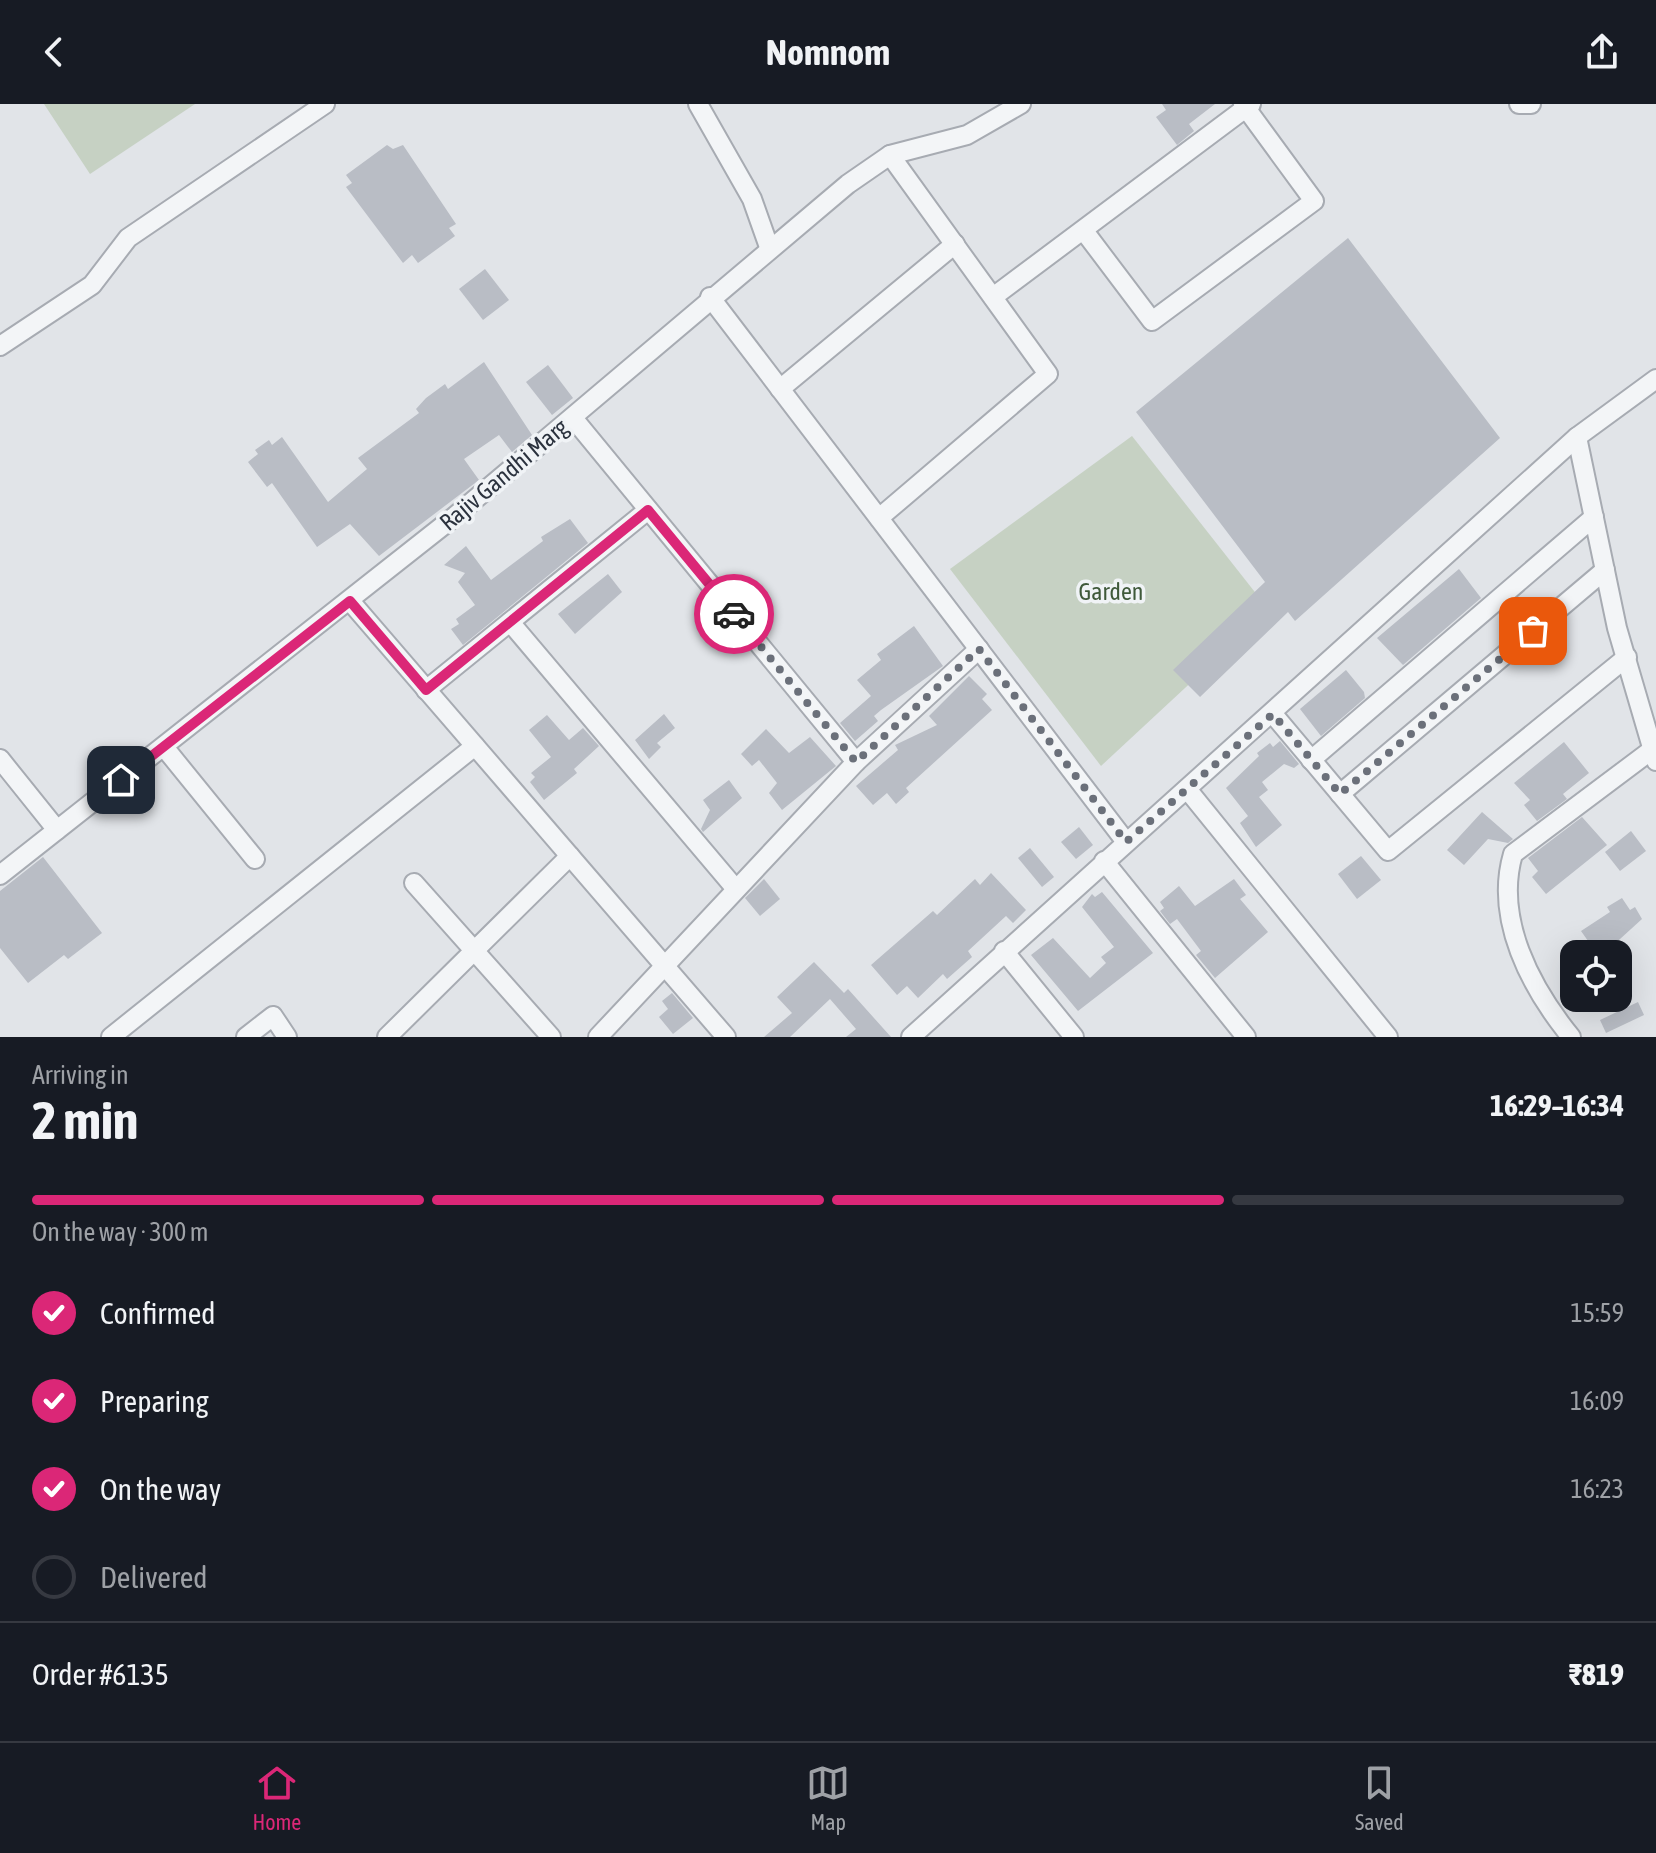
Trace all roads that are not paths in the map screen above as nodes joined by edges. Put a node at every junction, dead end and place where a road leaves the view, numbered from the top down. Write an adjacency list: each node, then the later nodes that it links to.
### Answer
1 (325, 104): 13 (street)
2 (698, 104): 10 (street)
3 (1021, 104): 7 (street, Rajiv Gandhi Marg)
4 (1519, 104): 5 (street)
5 (1531, 104)
6 (1247, 105): 8 (street); 8 (street)
7 (890, 155): 9 (street); 10 (street, Rajiv Gandhi Marg)
8 (1084, 231): 12 (street)
9 (955, 244): 12 (street); 15 (street)
10 (769, 247): 11 (street, Rajiv Gandhi Marg)
11 (710, 297): 15 (street); 16 (street, Rajiv Gandhi Marg)
12 (993, 297): 20 (street)
13 (0, 346)
14 (1656, 379): 17 (street)
15 (780, 389): 20 (street)
16 (573, 418): 18 (street); 22 (street, Rajiv Gandhi Marg)
17 (1577, 437): 19 (street); 27 (street)
18 (648, 510): 23 (street); 33 (street)
19 (1594, 517): 21 (street); 32 (street)
20 (879, 518): 24 (street)
21 (1605, 570): 25 (street); 35 (street)
22 (350, 601): 26 (street); 29 (street, Rajiv Gandhi Marg)
23 (510, 622): 26 (street); 43 (street)
24 (979, 649): 33 (street); 37 (street)
25 (1627, 657): 30 (street); 35 (street)
26 (426, 690): 28 (street)
27 (1273, 714): 32 (street); 34 (street)
28 (475, 746): 38 (street); 47 (street)
29 (164, 747): 36 (street, Rajiv Gandhi Marg); 39 (street)
30 (1654, 755): 58 (street)
31 (0, 759): 36 (street)
32 (1311, 760): 35 (street)
33 (856, 762): 43 (street)
34 (1187, 789): 37 (street); 57 (street)
35 (1340, 794)
36 (57, 830): 41 (street, Rajiv Gandhi Marg)
37 (1126, 842): 40 (street)
38 (570, 856): 44 (street); 46 (street)
39 (255, 859)
40 (1104, 861): 45 (street); 56 (street)
41 (0, 875)
42 (414, 883): 44 (street)
43 (735, 888): 46 (street)
44 (474, 951): 50 (street); 51 (street)
45 (1004, 951): 54 (street); 55 (street)
46 (665, 966): 52 (street); 53 (street)
47 (111, 1037)
48 (246, 1037): 49 (street)
49 (287, 1037)
50 (387, 1037)
51 (551, 1037)
52 (598, 1037)
53 (726, 1037)
54 (911, 1037)
55 (1074, 1037)
56 (1246, 1037)
57 (1388, 1037)
58 (1571, 1037)

